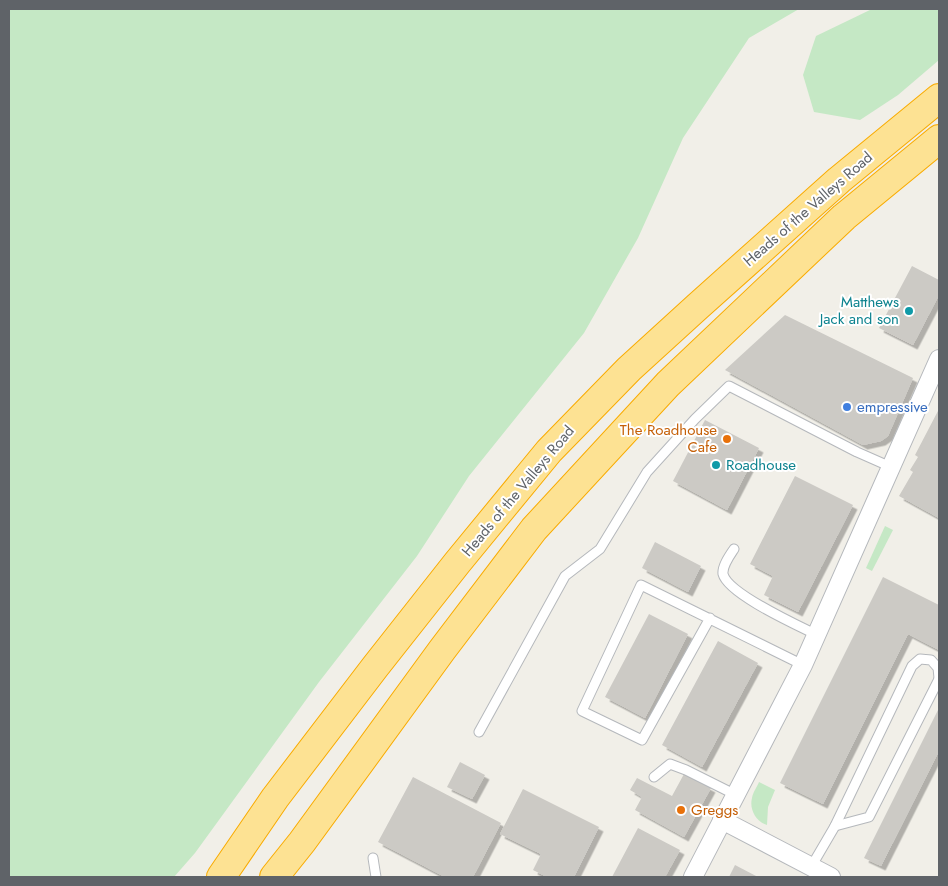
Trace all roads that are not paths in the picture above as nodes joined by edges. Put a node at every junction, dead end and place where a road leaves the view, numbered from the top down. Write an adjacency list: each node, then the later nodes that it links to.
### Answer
1 (939, 98): 17 (highway, Heads of the Valleys Road)
2 (939, 139): 18 (highway, Heads of the Valleys Road)
3 (939, 359): 4 (street)
4 (891, 467): 7 (street); 10 (lane)
5 (734, 549): 7 (lane)
6 (710, 618): 6 (lane); 8 (lane)
7 (817, 635): 8 (street)
8 (803, 665): 12 (street)
9 (939, 678): 14 (lane); 14 (lane)
10 (479, 732)
11 (654, 777): 12 (lane)
12 (736, 795): 13 (street)
13 (722, 820): 16 (street); 20 (street)
14 (835, 826): 16 (lane)
15 (373, 858): 19 (lane)
16 (811, 867): 21 (street)
17 (221, 877)
18 (274, 877)
19 (376, 877)
20 (692, 877)
21 (831, 877)

